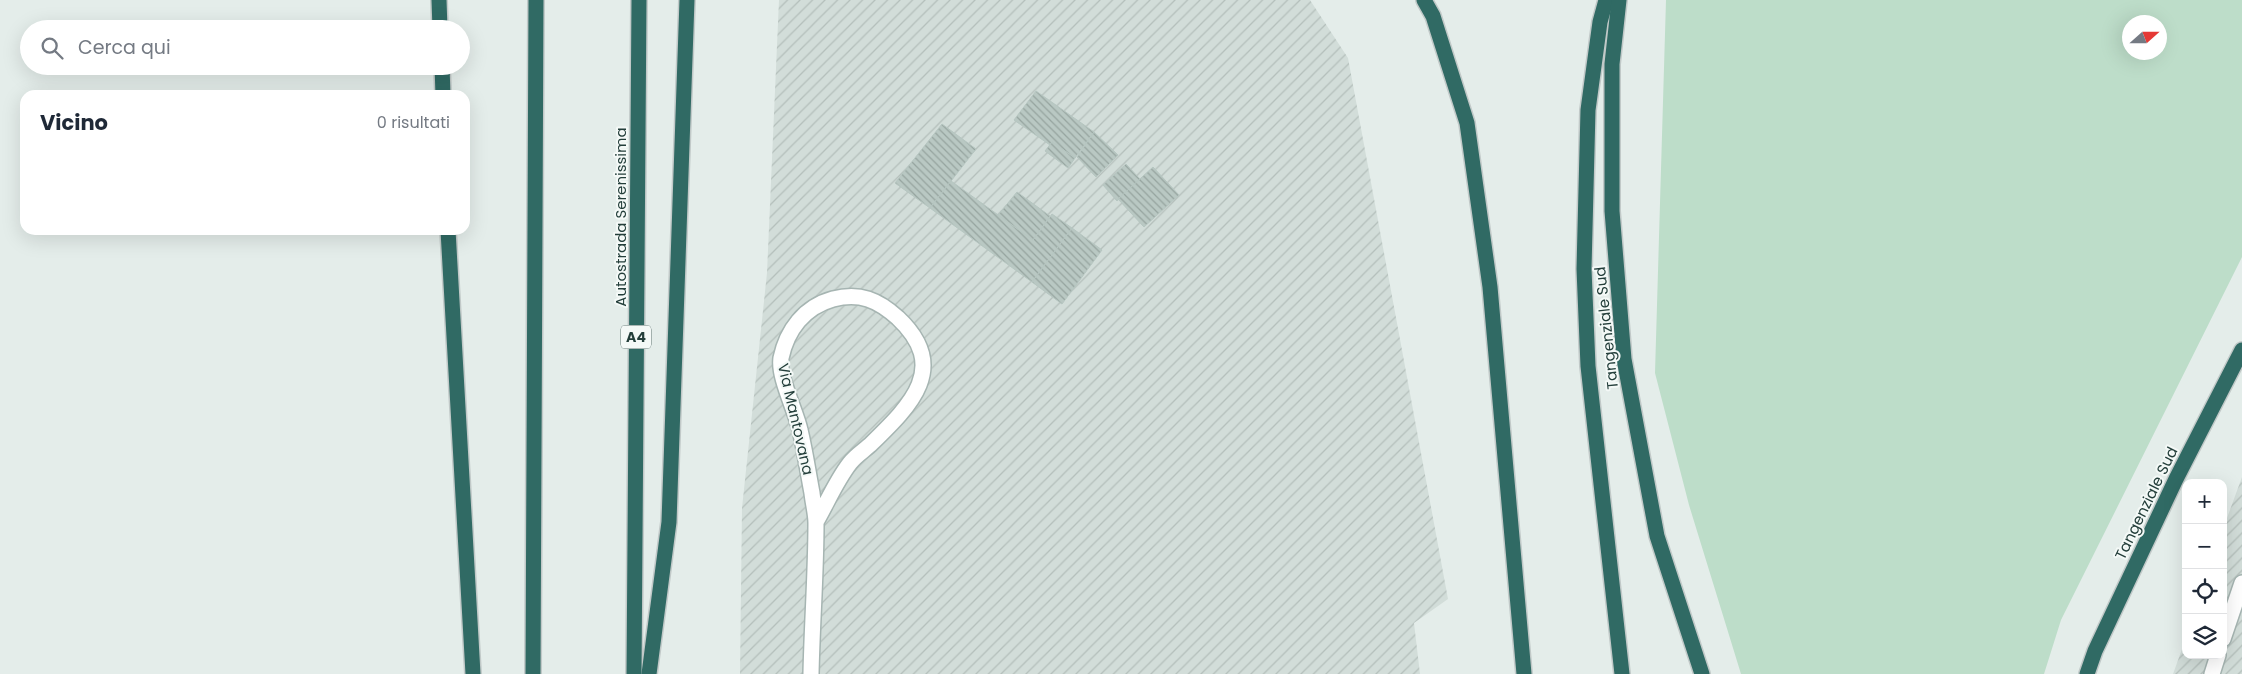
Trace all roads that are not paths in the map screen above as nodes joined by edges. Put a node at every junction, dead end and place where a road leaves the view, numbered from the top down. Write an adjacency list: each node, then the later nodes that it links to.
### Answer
1 (439, 0): 8 (highway)
2 (536, 0): 18 (highway)
3 (638, 0): 19 (highway, Autostrada Serenissima / A4)
4 (687, 0): 20 (highway)
5 (1424, 0): 22 (highway)
6 (1606, 0): 23 (highway)
7 (1619, 0): 24 (highway, Tangenziale Sud)
8 (440, 20)
9 (442, 75): 10 (highway)
10 (443, 90)
11 (448, 235): 17 (highway)
12 (2242, 350): 25 (highway, Tangenziale Sud)
13 (816, 522): 13 (street, Via Mantovana); 21 (street, Via Mantovana)
14 (2242, 583): 15 (street)
15 (2227, 627)
16 (2217, 659): 26 (street)
17 (473, 674)
18 (533, 674)
19 (634, 674)
20 (649, 674)
21 (811, 674)
22 (1524, 674)
23 (1622, 674)
24 (1702, 674)
25 (2088, 674)
26 (2212, 674)

